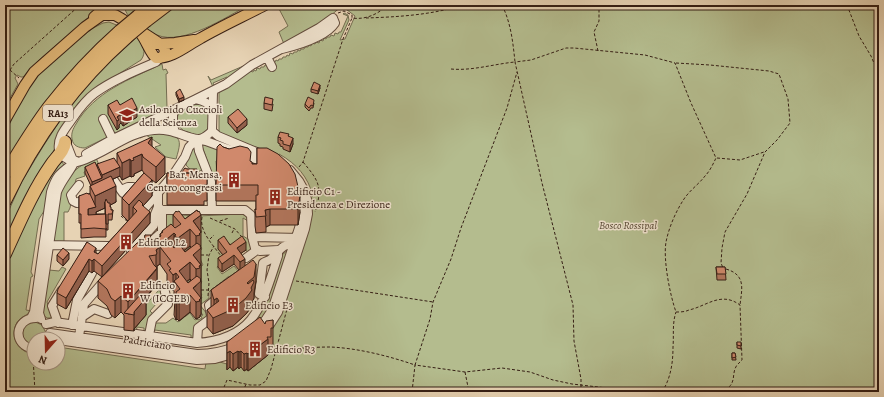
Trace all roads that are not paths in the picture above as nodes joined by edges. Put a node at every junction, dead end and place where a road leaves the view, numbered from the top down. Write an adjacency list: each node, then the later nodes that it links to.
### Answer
1 (108, 5): 9 (main road)
2 (118, 5): 6 (main road)
3 (151, 5): 8 (highway, RA13)
4 (166, 5): 8 (highway, RA13)
5 (265, 5): 11 (main road)
6 (122, 18): 8 (main road); 9 (main road)
7 (333, 18): 14 (street)
8 (141, 22): 10 (highway, RA13, bridge); 12 (main road); 13 (main road)
9 (85, 27): 23 (main road)
10 (124, 34): 36 (highway, RA13); 40 (highway, RA13)
11 (199, 39): 12 (main road); 15 (main road)
12 (160, 44): 13 (main road); 15 (main road)
13 (150, 51): 15 (main road); 17 (street)
14 (267, 57): 16 (street); 18 (street)
15 (160, 58): 17 (street)
16 (272, 67)
17 (139, 69): 24 (street)
18 (213, 92): 19 (street); 21 (street)
19 (196, 99): 20 (street); 21 (street)
20 (173, 110): 26 (street); 27 (street)
21 (212, 111): 25 (street)
22 (103, 119): 30 (street)
23 (5, 120)
24 (68, 125): 29 (street); 32 (street)
25 (212, 131): 28 (street); 33 (street)
26 (134, 132): 27 (street); 30 (street); 31 (street)
27 (177, 132): 28 (street); 35 (street)
28 (197, 139): 33 (street); 35 (street); 43 (street)
29 (65, 142): 32 (highway); 34 (street)
30 (114, 142): 34 (street)
31 (142, 144)
32 (61, 154): 34 (street); 52 (highway)
33 (259, 156): 45 (street)
34 (74, 163): 47 (street)
35 (180, 163): 39 (street)
36 (5, 174)
37 (79, 185): 38 (street)
38 (98, 193)
39 (158, 193): 41 (street); 42 (street)
40 (5, 201)
41 (160, 209): 43 (street); 49 (street); 53 (street)
42 (141, 213)
43 (210, 213): 44 (street)
44 (252, 237): 45 (street); 50 (street)
45 (299, 237): 48 (street); 48 (street)
46 (116, 240): 47 (street)
47 (46, 245): 63 (street); 64 (street)
48 (294, 245): 51 (street)
49 (145, 248)
50 (257, 250): 51 (street); 54 (street)
51 (278, 250): 60 (street); 60 (street)
52 (5, 254)
53 (126, 257)
54 (246, 258)
55 (92, 272): 66 (street)
56 (110, 275): 62 (street)
57 (64, 286): 65 (street)
58 (165, 292): 68 (street)
59 (223, 294): 73 (street)
60 (265, 297): 73 (street)
61 (108, 314): 62 (street)
62 (82, 316): 66 (street)
63 (31, 318): 64 (street); 74 (street)
64 (44, 321): 65 (street); 67 (street)
65 (58, 323): 66 (street)
66 (76, 326): 68 (street); 71 (street)
67 (47, 331)
68 (148, 336): 73 (street); 75 (street)
69 (66, 338): 71 (street)
70 (66, 340): 71 (street, Padriciano)
71 (78, 340): 75 (street, Padriciano)
72 (245, 341): 75 (street)
73 (197, 343)
74 (26, 346)
75 (146, 350): 76 (street, Padriciano)
76 (233, 354)

